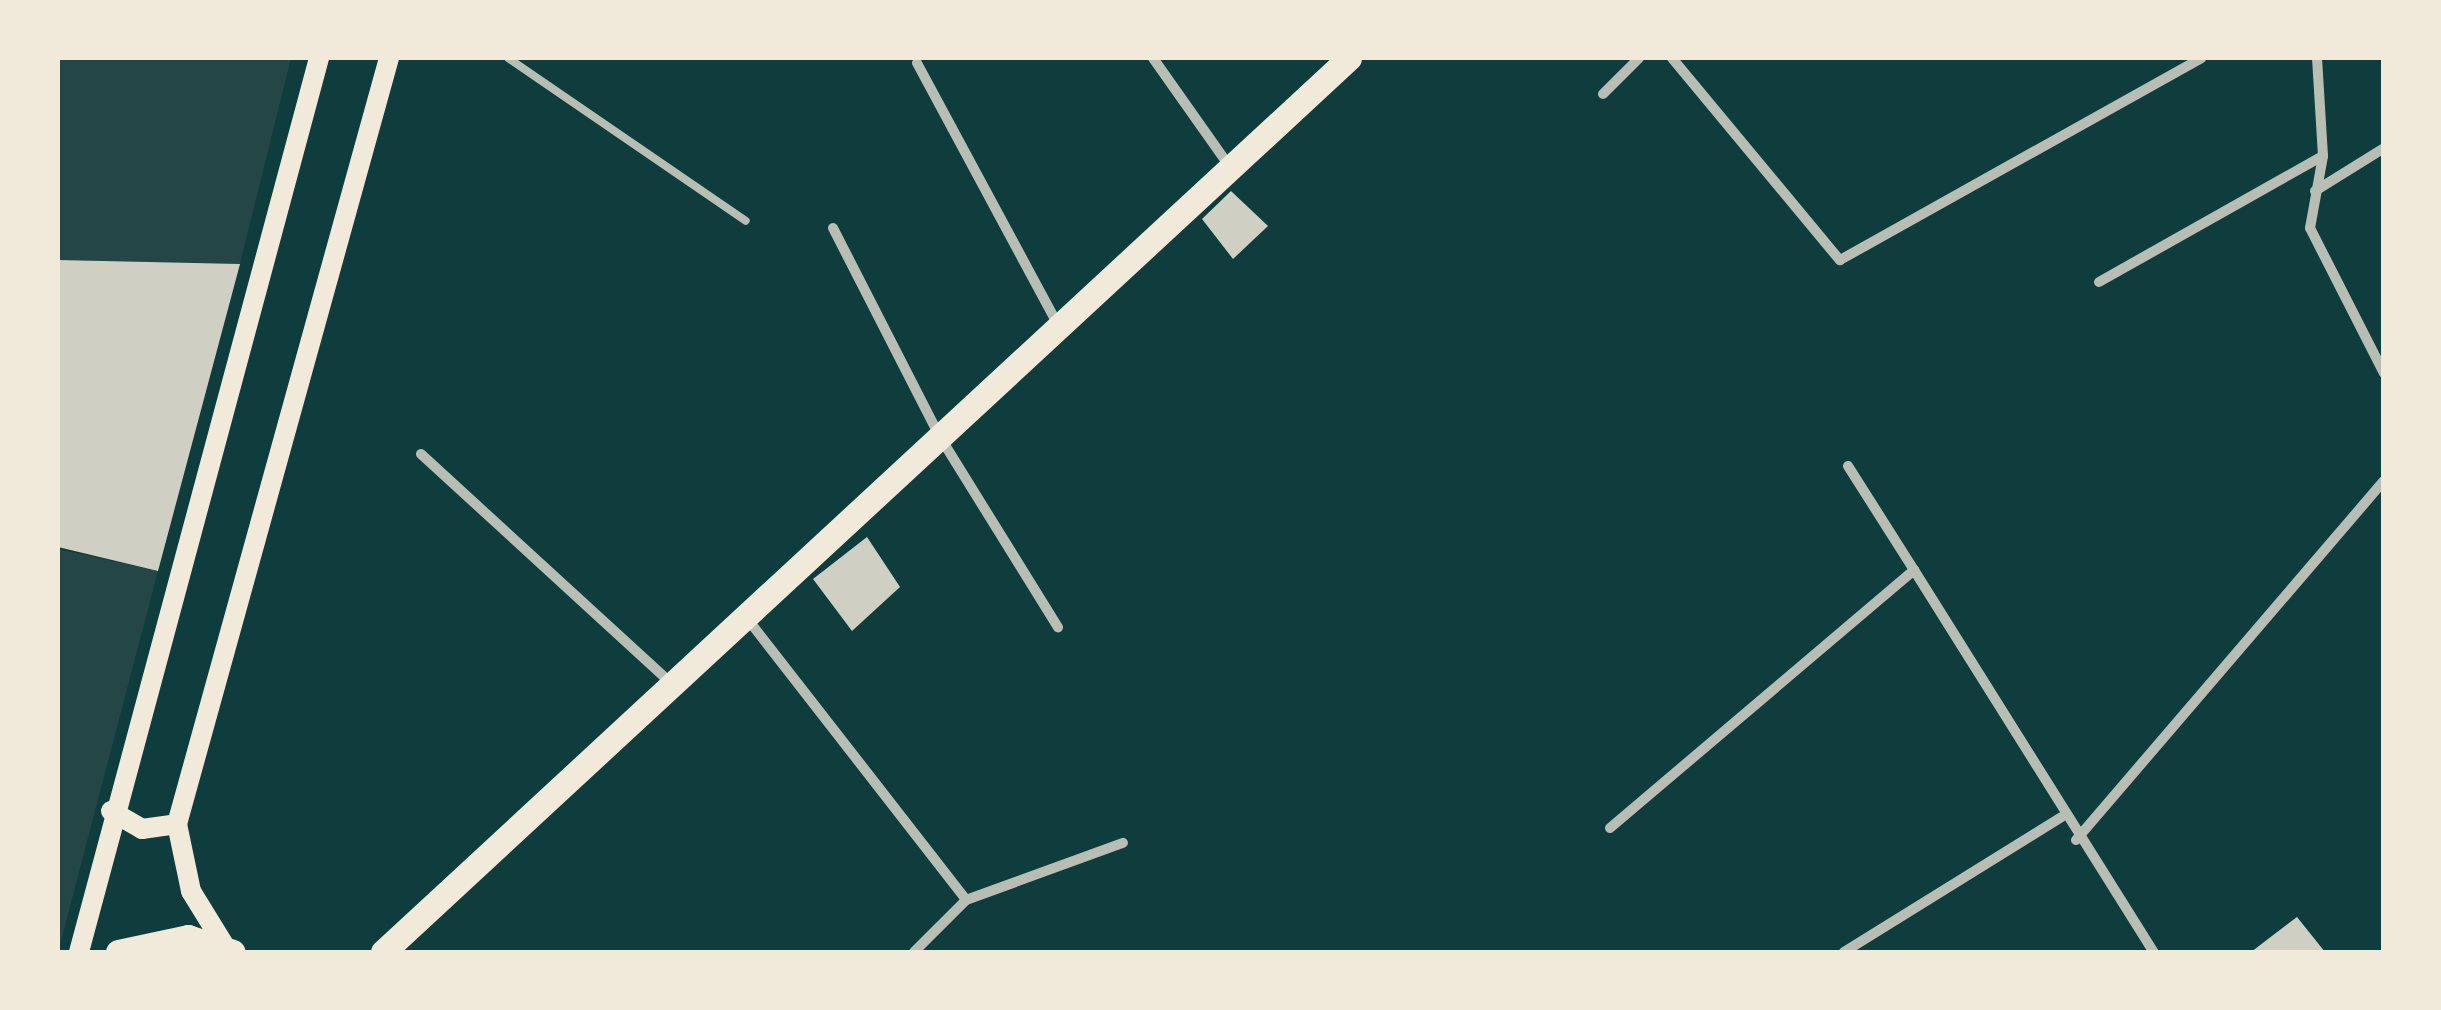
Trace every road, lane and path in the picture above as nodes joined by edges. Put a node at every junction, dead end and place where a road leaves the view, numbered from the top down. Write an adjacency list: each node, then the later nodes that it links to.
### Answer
1 (319, 58): 29 (main road)
2 (389, 58): 31 (main road)
3 (508, 58): 16 (lane)
4 (1154, 58): 14 (street)
5 (1350, 58): 14 (main road)
6 (1638, 58): 11 (street)
7 (1672, 58): 8 (street)
8 (2201, 58)
9 (2318, 58): 13 (street)
10 (917, 64): 19 (street)
11 (1603, 94)
12 (2384, 148): 15 (street)
13 (2323, 156): 15 (street); 18 (street)
14 (1230, 168): 19 (main road)
15 (2315, 191): 20 (street)
16 (746, 221)
17 (833, 228): 21 (street)
18 (2099, 282)
19 (1059, 326): 21 (main road)
20 (2384, 373)
21 (940, 436): 26 (main road); 27 (street)
22 (422, 454): 28 (street)
23 (1848, 466): 25 (street)
24 (2384, 481): 33 (street)
25 (1914, 570): 30 (street); 32 (street)
26 (746, 616): 28 (main road); 35 (street)
27 (1058, 628)
28 (672, 684): 40 (main road)
29 (111, 811): 31 (main road); 38 (main road)
30 (2062, 816): 33 (street); 37 (street)
31 (177, 824): 36 (main road)
32 (1610, 828)
33 (2076, 840): 42 (street)
34 (1123, 843): 35 (street)
35 (966, 900): 41 (street)
36 (229, 950): 39 (main road)
37 (1848, 951)
38 (79, 952)
39 (118, 952)
40 (383, 952)
41 (914, 952)
42 (2154, 952)

